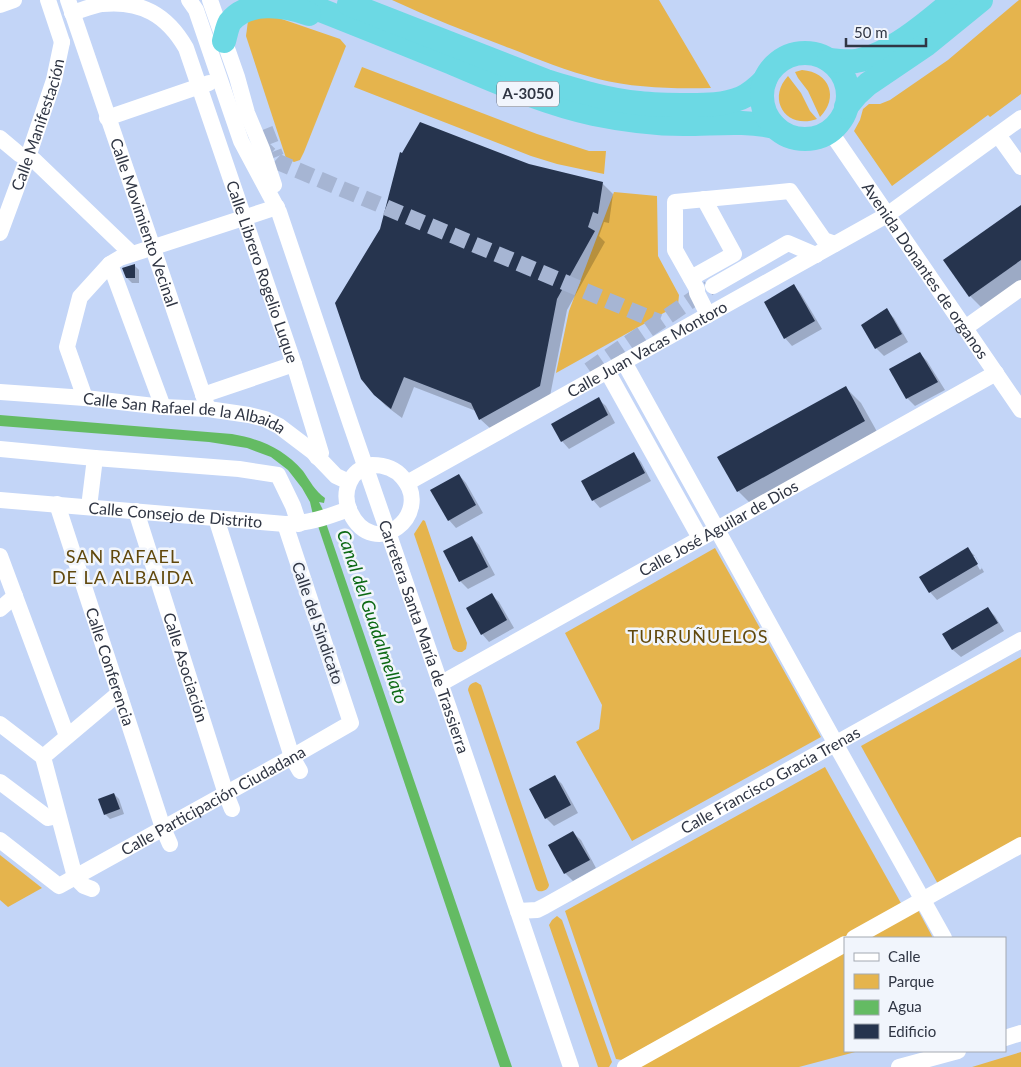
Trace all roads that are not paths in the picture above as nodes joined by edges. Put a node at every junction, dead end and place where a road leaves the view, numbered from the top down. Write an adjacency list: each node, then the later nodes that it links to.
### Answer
1 (14, 0): 10 (street)
2 (48, 0): 14 (street)
3 (190, 0): 16 (street)
4 (210, 0): 16 (street)
5 (295, 0): 15 (highway, A-3050)
6 (339, 0): 13 (highway, A-3050)
7 (360, 0): 13 (highway)
8 (954, 0): 17 (highway, A-3050)
9 (981, 0): 22 (highway)
10 (0, 5)
11 (70, 7): 12 (street, Calle Movimiento Vecinal); 21 (street, Calle Librero Rogelio Luque)
12 (80, 37): 14 (street); 23 (street, Calle Movimiento Vecinal)
13 (438, 38): 20 (highway, A-3050)
14 (62, 42): 31 (street, Calle Manifestación)
15 (401, 42): 16 (highway); 25 (highway, A-3050)
16 (216, 43): 18 (street); 19 (street); 28 (street)
17 (829, 60): 20 (highway, A-3050); 22 (highway)
18 (237, 77): 26 (street); 34 (street)
19 (220, 79): 21 (street); 34 (street)
20 (765, 80): 25 (highway)
21 (199, 86): 23 (street); 36 (street, Calle Librero Rogelio Luque)
22 (846, 107): 27 (highway)
23 (107, 118): 39 (street, Calle Movimiento Vecinal)
24 (1021, 118): 29 (street, Calle Juan Vacas Montoro)
25 (775, 126): 27 (highway, A-3050)
26 (265, 130)
27 (830, 131): 35 (street, Avenida Donantes de organos)
28 (248, 135)
29 (998, 135): 32 (street); 35 (street, Calle Juan Vacas Montoro)
30 (0, 138): 31 (street)
31 (28, 158): 37 (street, Calle Manifestación); 40 (street)
32 (1021, 167)
33 (704, 199): 38 (street); 43 (street); 43 (street)
34 (277, 207): 36 (street); 62 (street, Carretera Santa María de Trassierra)
35 (887, 215): 38 (street, Calle Juan Vacas Montoro); 47 (street, Avenida Donantes de organos)
36 (244, 218): 39 (street); 49 (street, Calle Librero Rogelio Luque)
37 (0, 233)
38 (835, 244): 41 (street, Calle Juan Vacas Montoro)
39 (154, 248): 40 (street); 55 (street, Calle Movimiento Vecinal)
40 (132, 254): 42 (street)
41 (816, 255): 44 (street); 46 (street, Calle Juan Vacas Montoro)
42 (110, 264): 54 (street); 56 (street)
43 (691, 278): 46 (street)
44 (712, 286)
45 (1021, 288): 47 (street)
46 (708, 315): 48 (street, Calle Juan Vacas Montoro)
47 (965, 328): 52 (street, Avenida Donantes de organos)
48 (624, 362): 51 (street, Calle Juan Vacas Montoro); 72 (street)
49 (294, 364): 55 (street); 60 (street, Calle Librero Rogelio Luque)
50 (589, 370): 58 (street)
51 (607, 371): 58 (street, Calle Juan Vacas Montoro); 74 (street)
52 (996, 373): 57 (street, Avenida Donantes de organos); 72 (street, Calle José Aguilar de Dios)
53 (0, 392): 54 (street, Calle San Rafael de la Albaida)
54 (85, 398): 56 (street, Calle San Rafael de la Albaida)
55 (206, 402): 56 (street, Calle San Rafael de la Albaida); 60 (street, Calle San Rafael de la Albaida)
56 (163, 406)
57 (1021, 410)
58 (500, 430): 64 (street, Calle Juan Vacas Montoro)
59 (0, 449): 61 (street)
60 (317, 457): 63 (street, Calle San Rafael de la Albaida)
61 (95, 458): 67 (street); 71 (street)
62 (366, 467): 63 (street); 64 (street); 73 (street, Carretera Santa María de Trassierra)
63 (349, 482): 68 (street)
64 (407, 483): 73 (street)
65 (0, 500): 66 (street, Calle Consejo de Distrito)
66 (57, 504): 67 (street, Calle Consejo de Distrito); 80 (street, Calle Conferencia)
67 (89, 507): 69 (street, Calle Consejo de Distrito)
68 (349, 509): 71 (street, Calle Consejo de Distrito); 73 (street)
69 (136, 511): 70 (street, Calle Consejo de Distrito); 88 (street, Calle Asociación)
70 (216, 518): 71 (street, Calle Consejo de Distrito); 86 (street)
71 (299, 523): 81 (street, Calle del Sindicato)
72 (716, 529): 74 (street, Calle José Aguilar de Dios); 84 (street)
73 (388, 533): 79 (street, Carretera Santa María de Trassierra)
74 (700, 538): 79 (street, Calle José Aguilar de Dios)
75 (0, 556): 76 (street)
76 (16, 596): 77 (street); 83 (street)
77 (0, 609)
78 (1021, 640): 84 (street, Calle Francisco Gracia Trenas)
79 (440, 684): 98 (street, Carretera Santa María de Trassierra)
80 (119, 693): 83 (street); 91 (street, Calle Conferencia)
81 (351, 723): 86 (street, Calle Participación Ciudadana)
82 (0, 724): 85 (street)
83 (67, 736): 85 (street)
84 (836, 744): 97 (street); 98 (street, Calle Francisco Gracia Trenas)
85 (43, 757): 90 (street)
86 (296, 764): 88 (street, Calle Participación Ciudadana)
87 (0, 782): 90 (street)
88 (226, 794): 89 (street, Calle Asociación); 91 (street, Calle Participación Ciudadana)
89 (232, 809)
90 (58, 816): 95 (street)
91 (163, 828): 93 (street, Calle Conferencia); 95 (street, Calle Participación Ciudadana)
92 (0, 840): 95 (street, Calle Participación Ciudadana)
93 (170, 844)
94 (1021, 845): 97 (street)
95 (74, 877): 96 (street)
96 (92, 889)
97 (923, 900): 99 (street); 100 (street)
98 (518, 911): 105 (street, Carretera Santa María de Trassierra)
99 (856, 937)
100 (943, 937)
101 (844, 945): 106 (street)
102 (1021, 1033): 103 (street)
103 (1006, 1038)
104 (954, 1052): 107 (street)
105 (571, 1067)
106 (624, 1067)
107 (900, 1067)

